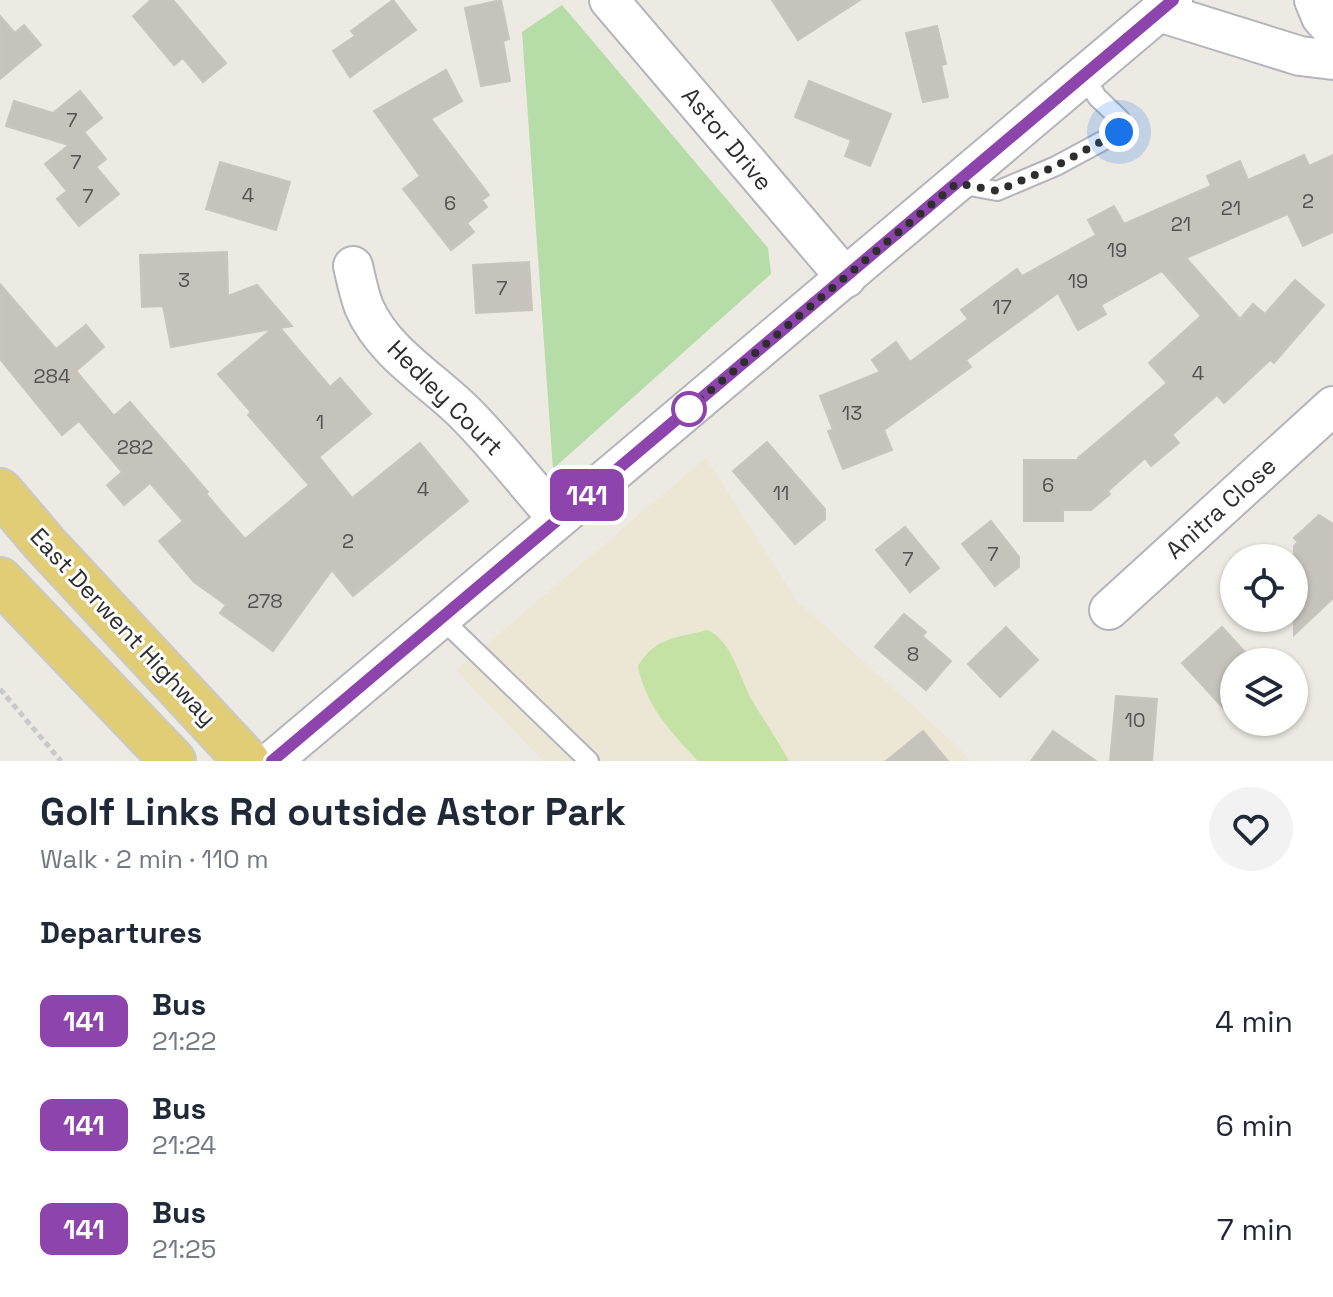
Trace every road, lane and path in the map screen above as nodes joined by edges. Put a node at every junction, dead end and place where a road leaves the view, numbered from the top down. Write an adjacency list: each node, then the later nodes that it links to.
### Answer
1 (609, 0): 9 (street, Astor Drive)
2 (1314, 0): 4 (street)
3 (1166, 6): 5 (street); 6 (street)
4 (1333, 30)
5 (1333, 60)
6 (1084, 75): 7 (street); 7 (lane)
7 (957, 183): 9 (street)
8 (353, 266): 12 (street, Hedley Court)
9 (846, 278): 12 (street)
10 (1333, 406): 14 (street, Anitra Close)
11 (0, 491): 19 (main road, East Derwent Highway)
12 (558, 519): 15 (street)
13 (0, 580): 18 (main road)
14 (1109, 610)
15 (441, 618): 20 (street); 21 (lane)
16 (0, 689): 17 (path)
17 (61, 761)
18 (173, 761)
19 (247, 761)
20 (272, 761)
21 (589, 761)

